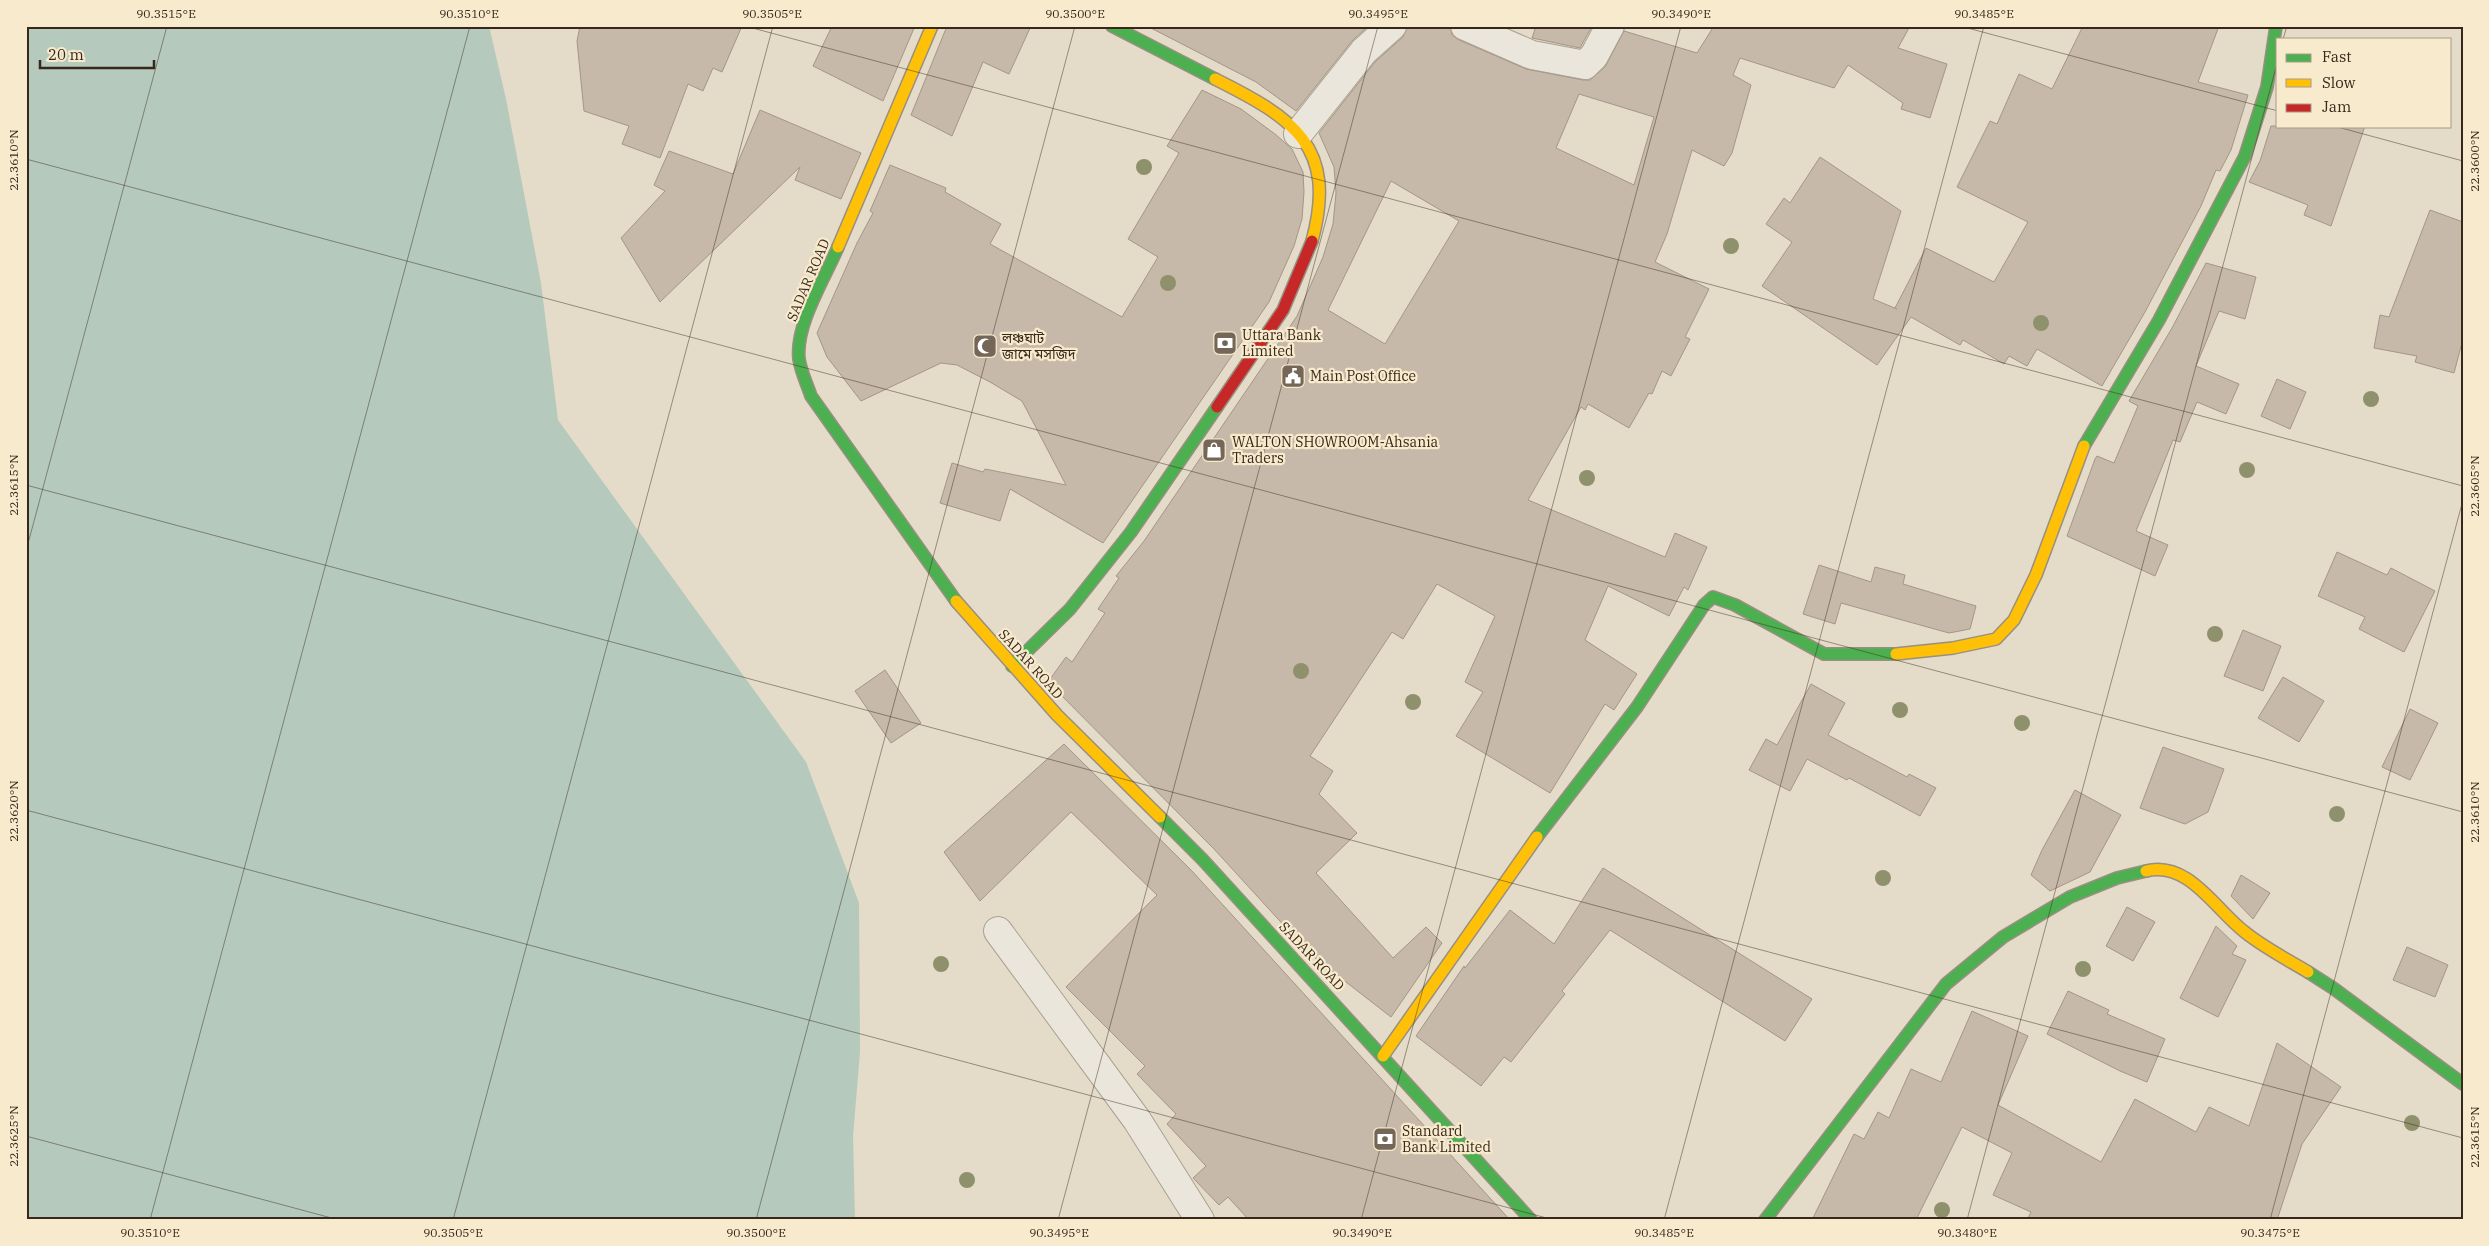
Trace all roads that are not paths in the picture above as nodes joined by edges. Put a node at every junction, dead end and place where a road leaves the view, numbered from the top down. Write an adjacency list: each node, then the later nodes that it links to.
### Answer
1 (932, 26): 8 (street, SADAR ROAD)
2 (1112, 26): 7 (street)
3 (1392, 26): 7 (street)
4 (1465, 26): 5 (street)
5 (1610, 26)
6 (2276, 26): 10 (street)
7 (1298, 134): 8 (street)
8 (1012, 666): 10 (street, SADAR ROAD)
9 (998, 931): 12 (street)
10 (1383, 1056): 13 (street, SADAR ROAD)
11 (2463, 1084): 14 (street)
12 (1200, 1220)
13 (1531, 1220)
14 (1765, 1220)

